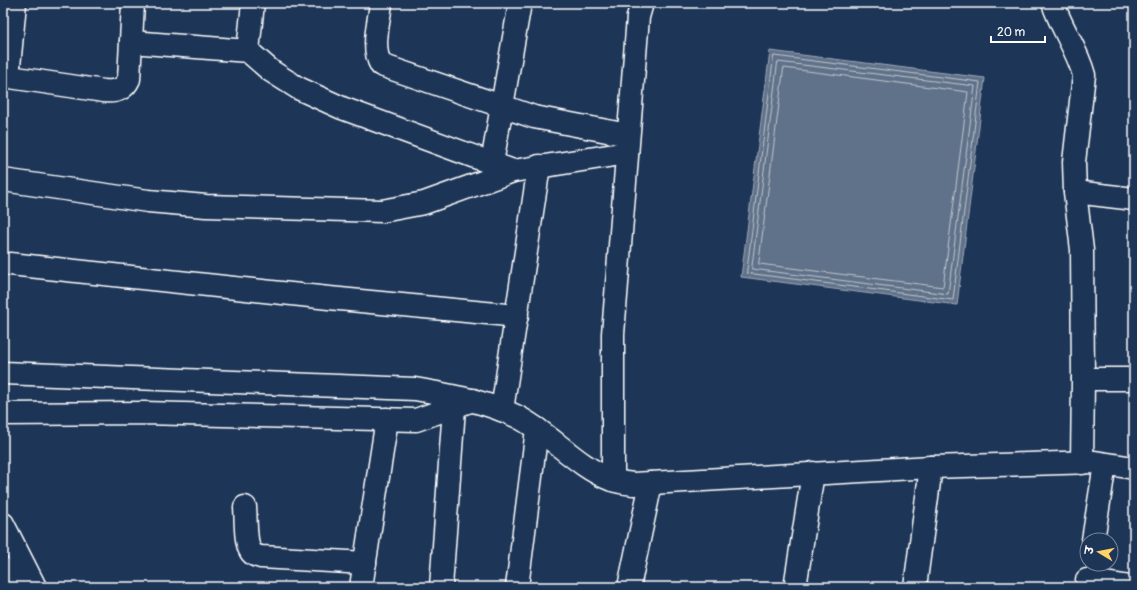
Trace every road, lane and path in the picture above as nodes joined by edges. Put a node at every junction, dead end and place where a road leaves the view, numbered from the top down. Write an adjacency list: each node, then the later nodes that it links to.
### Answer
1 (15, 3): 10 (street)
2 (133, 3): 8 (street)
3 (253, 3): 9 (street)
4 (381, 3): 11 (street)
5 (520, 3): 11 (street)
6 (642, 3): 12 (street)
7 (1053, 3): 17 (street)
8 (131, 42): 9 (street); 10 (street)
9 (248, 51): 13 (street)
10 (5, 76)
11 (503, 106): 12 (street); 13 (street)
12 (628, 144): 14 (street); 34 (street)
13 (492, 163): 15 (street)
14 (539, 166): 15 (street); 20 (street)
15 (513, 171): 16 (street)
16 (3, 180)
17 (1075, 192): 18 (street); 22 (street)
18 (1134, 199)
19 (10, 264): 20 (street)
20 (517, 316): 25 (street)
21 (3, 373): 24 (street)
22 (1083, 378): 23 (street); 29 (street)
23 (1134, 379)
24 (464, 404): 25 (street); 27 (street); 45 (street)
25 (502, 410): 28 (street)
26 (3, 414): 27 (street)
27 (388, 419): 39 (street)
28 (537, 430): 34 (street); 46 (street)
29 (1082, 463): 30 (street); 31 (street)
30 (1105, 464): 32 (street); 38 (street)
31 (931, 468): 33 (street); 49 (street)
32 (1134, 468)
33 (813, 473): 35 (street); 48 (street)
34 (613, 480): 35 (street)
35 (652, 483): 47 (street)
36 (245, 508): 39 (street)
37 (3, 524): 43 (street)
38 (1094, 532)
39 (365, 563): 44 (street)
40 (3, 569): 42 (street)
41 (1088, 577): 50 (street)
42 (13, 587)
43 (35, 587)
44 (361, 587)
45 (440, 587)
46 (517, 587)
47 (629, 587)
48 (795, 587)
49 (915, 587)
50 (1130, 587)

